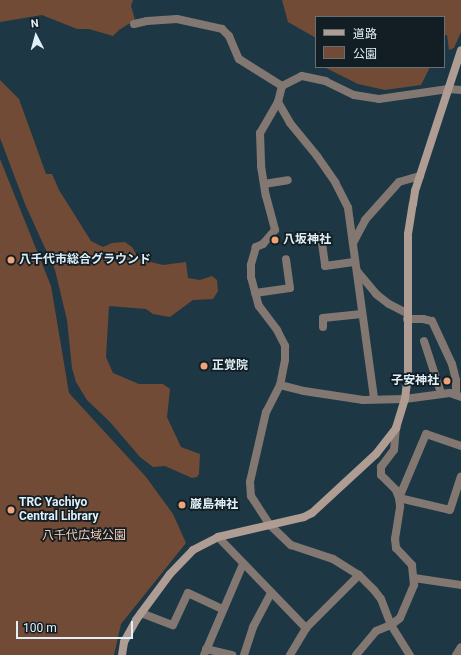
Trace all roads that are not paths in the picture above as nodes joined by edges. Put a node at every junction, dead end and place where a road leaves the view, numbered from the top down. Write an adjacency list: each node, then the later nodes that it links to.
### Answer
1 (134, 24): 3 (street)
2 (461, 50): 4 (street)
3 (282, 86): 4 (street); 6 (street)
4 (448, 89): 5 (street); 7 (street)
5 (461, 90)
6 (278, 102): 9 (street); 11 (street)
7 (420, 176): 11 (street); 16 (street)
8 (288, 180): 9 (street)
9 (264, 184): 14 (street)
10 (321, 236): 13 (street)
11 (353, 244): 13 (street)
12 (286, 260): 14 (street)
13 (355, 266): 15 (street); 16 (street)
14 (255, 293): 19 (street)
15 (362, 314): 17 (street); 23 (street)
16 (407, 316): 21 (street); 22 (street)
17 (322, 327)
18 (424, 341): 20 (street)
19 (280, 385): 23 (street); 28 (street)
20 (441, 393): 21 (street); 22 (street)
21 (459, 396)
22 (405, 398): 23 (street); 24 (street)
23 (374, 399)
24 (396, 428): 27 (street); 28 (street)
25 (461, 446): 27 (street)
26 (461, 477): 27 (street)
27 (399, 498): 32 (street)
28 (270, 525): 29 (street); 31 (street)
29 (218, 537): 30 (street); 36 (street)
30 (243, 564): 34 (street); 35 (street)
31 (359, 575): 37 (street); 38 (street)
32 (414, 578): 33 (street); 37 (street)
33 (461, 585)
34 (271, 593): 38 (street); 43 (street)
35 (223, 609): 36 (street); 40 (street)
36 (141, 613): 41 (street)
37 (391, 625): 45 (street); 46 (street)
38 (306, 628): 44 (street)
39 (461, 647): 47 (street)
40 (205, 652): 42 (street)
41 (122, 655)
42 (232, 655)
43 (244, 655)
44 (290, 655)
45 (356, 655)
46 (410, 655)
47 (456, 655)

